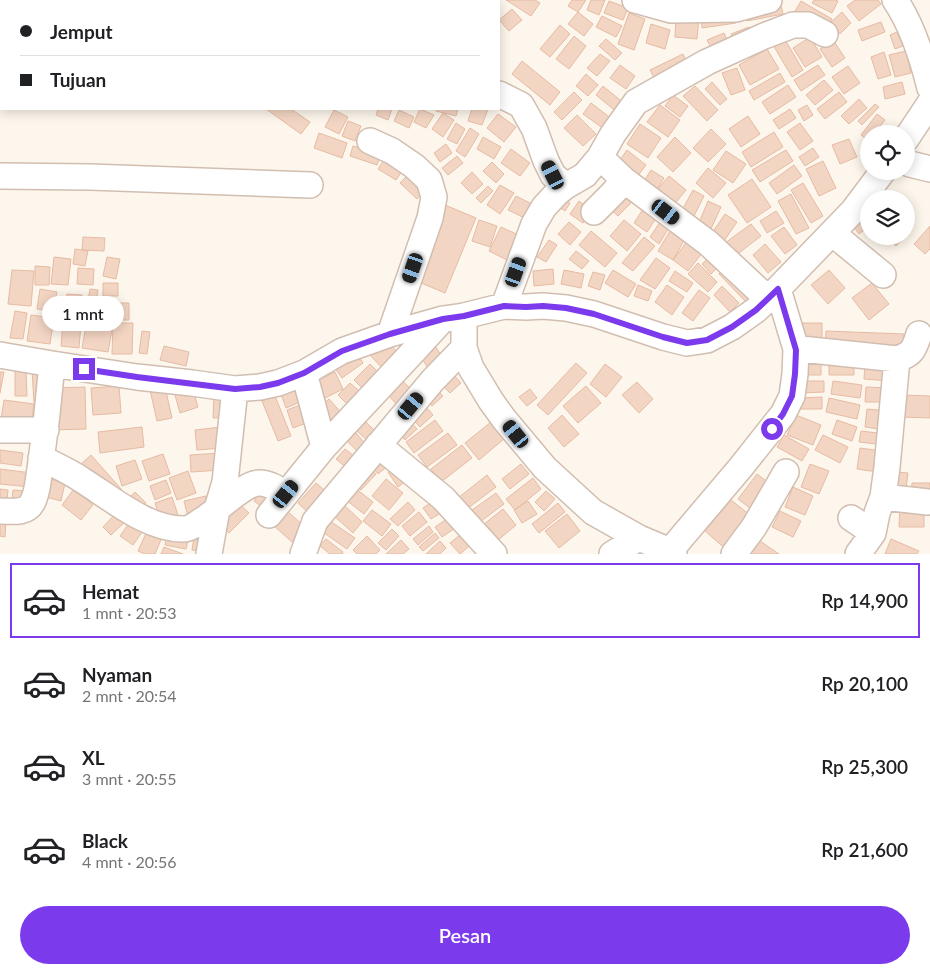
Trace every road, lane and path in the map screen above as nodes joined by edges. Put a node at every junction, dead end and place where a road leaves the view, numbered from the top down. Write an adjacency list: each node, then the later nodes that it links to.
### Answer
1 (635, 0): 4 (street)
2 (895, 0): 6 (street)
3 (757, 2): 4 (street)
4 (688, 5)
5 (826, 34): 11 (street)
6 (930, 88)
7 (500, 94): 18 (street)
8 (930, 103): 9 (street)
9 (915, 126)
10 (370, 141): 25 (street)
11 (600, 157): 15 (street); 18 (street)
12 (915, 165): 13 (street)
13 (930, 169)
14 (0, 176): 17 (street)
15 (624, 180): 19 (street); 22 (street)
16 (876, 180): 20 (street)
17 (310, 185)
18 (566, 186): 23 (street)
19 (594, 212)
20 (841, 222): 21 (street); 22 (street)
21 (883, 275)
22 (773, 294): 23 (street); 28 (street)
23 (504, 306): 24 (street)
24 (454, 318): 25 (street); 27 (street); 37 (street)
25 (390, 334): 32 (street)
26 (919, 334): 30 (street)
27 (464, 348): 36 (street); 48 (street)
28 (796, 350): 30 (street); 49 (street)
29 (0, 355): 31 (street)
30 (897, 359): 41 (street)
31 (52, 364): 33 (street); 35 (street)
32 (304, 373): 33 (street); 37 (street)
33 (235, 389): 43 (street)
34 (0, 430): 35 (street)
35 (46, 430): 38 (street)
36 (378, 445): 51 (street); 52 (street)
37 (324, 447): 40 (street)
38 (41, 458): 43 (street); 44 (street)
39 (786, 472): 54 (street)
40 (286, 494): 43 (street); 45 (street)
41 (883, 497): 42 (street); 47 (street)
42 (928, 502)
43 (217, 509): 50 (street)
44 (0, 511)
45 (269, 515)
46 (851, 518): 47 (street)
47 (873, 533): 55 (street)
48 (639, 538): 49 (street); 53 (street)
49 (672, 552)
50 (209, 554)
51 (303, 554)
52 (494, 554)
53 (612, 554)
54 (734, 554)
55 (858, 554)

